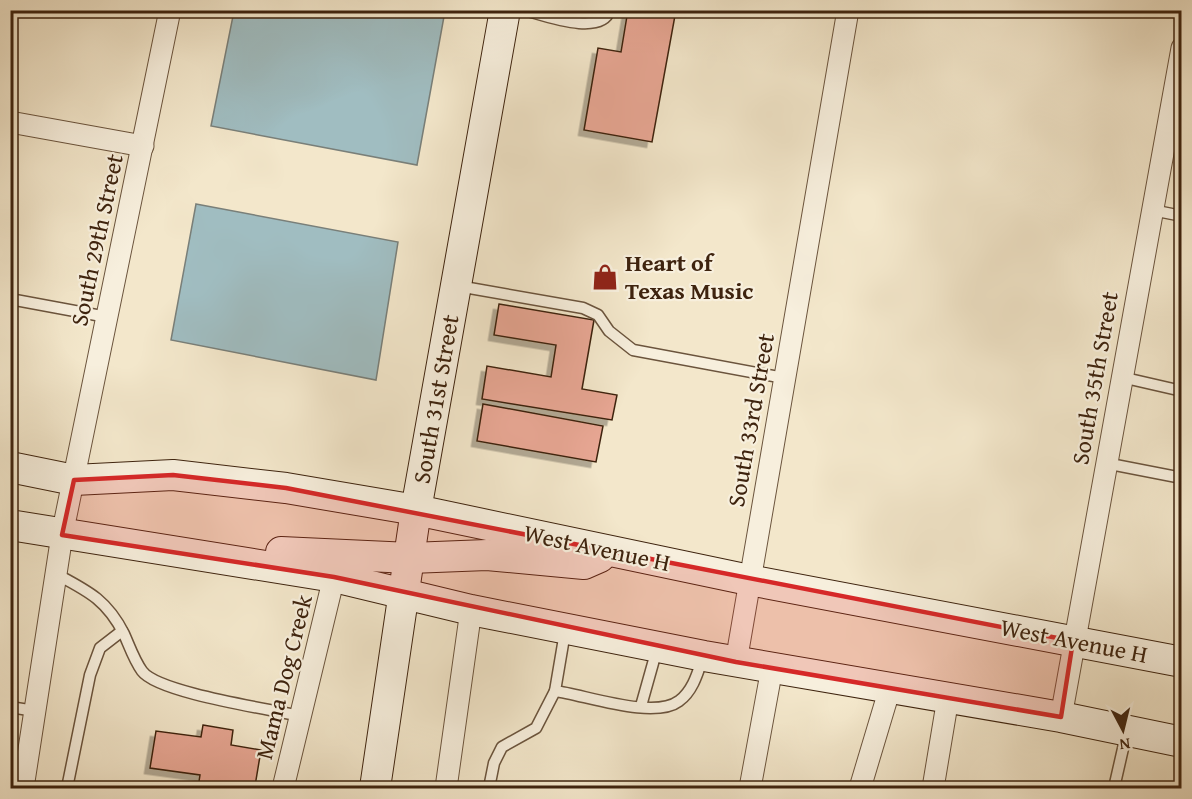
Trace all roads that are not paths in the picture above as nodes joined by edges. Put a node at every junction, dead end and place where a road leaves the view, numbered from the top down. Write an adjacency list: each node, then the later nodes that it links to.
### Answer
1 (170, 10): 9 (street, South 29th Street)
2 (505, 10): 12 (main road, South 31st Street)
3 (524, 10): 4 (lane)
4 (610, 10)
5 (849, 10): 16 (street, South 33rd Street)
6 (1182, 48): 8 (street, South 35th Street)
7 (10, 122): 9 (street)
8 (1175, 122): 10 (street, South 35th Street)
9 (143, 146): 14 (street, South 29th Street)
10 (1152, 210): 11 (lane); 15 (street, South 35th Street)
11 (1182, 216)
12 (456, 285): 16 (lane); 22 (main road, South 31st Street)
13 (10, 299): 14 (lane)
14 (107, 317): 21 (street, South 29th Street)
15 (1121, 377): 17 (lane); 18 (street, South 35th Street)
16 (784, 378): 30 (street, South 33rd Street)
17 (1182, 391)
18 (1105, 464): 20 (lane); 35 (street, South 35th Street)
19 (10, 467): 21 (main road, West Avenue H)
20 (1182, 478)
21 (74, 480): 22 (main road, West Avenue H); 24 (street, South 29th Street)
22 (416, 510): 25 (main road, West Avenue H); 27 (main road, South 31st Street)
23 (10, 525): 24 (main road)
24 (62, 535): 26 (main road); 28 (street, South 29th Street)
25 (613, 551): 27 (main road); 30 (main road, West Avenue H)
26 (201, 556): 27 (main road); 29 (main road)
27 (410, 558): 31 (main road, South 31st Street)
28 (56, 574): 34 (lane); 46 (street, South 29th Street)
29 (334, 577): 31 (main road); 47 (street, Mama Dog Creek)
30 (749, 580): 35 (main road, West Avenue H); 38 (street, South 33rd Street)
31 (405, 595): 32 (main road); 54 (main road, South 31st Street)
32 (471, 610): 33 (main road); 55 (street)
33 (565, 628): 36 (main road); 42 (lane)
34 (122, 631): 47 (lane); 52 (lane)
35 (1073, 641): 39 (main road, West Avenue H); 48 (street, South 35th Street)
36 (658, 646): 37 (main road); 45 (lane)
37 (704, 656): 38 (main road); 45 (lane)
38 (736, 662): 40 (main road)
39 (1182, 662)
40 (772, 668): 41 (main road); 57 (street)
41 (890, 688): 43 (main road); 58 (street)
42 (555, 691): 45 (lane); 56 (lane)
43 (948, 698): 48 (main road); 59 (street)
44 (10, 706): 46 (lane)
45 (640, 706)
46 (35, 711): 51 (street, South 29th Street)
47 (300, 716): 53 (street, Mama Dog Creek)
48 (1061, 717): 49 (main road)
49 (1127, 731): 50 (main road); 60 (lane)
50 (1182, 742)
51 (23, 789)
52 (67, 789)
53 (283, 789)
54 (375, 789)
55 (446, 789)
56 (489, 789)
57 (750, 789)
58 (860, 789)
59 (933, 789)
60 (1114, 789)

